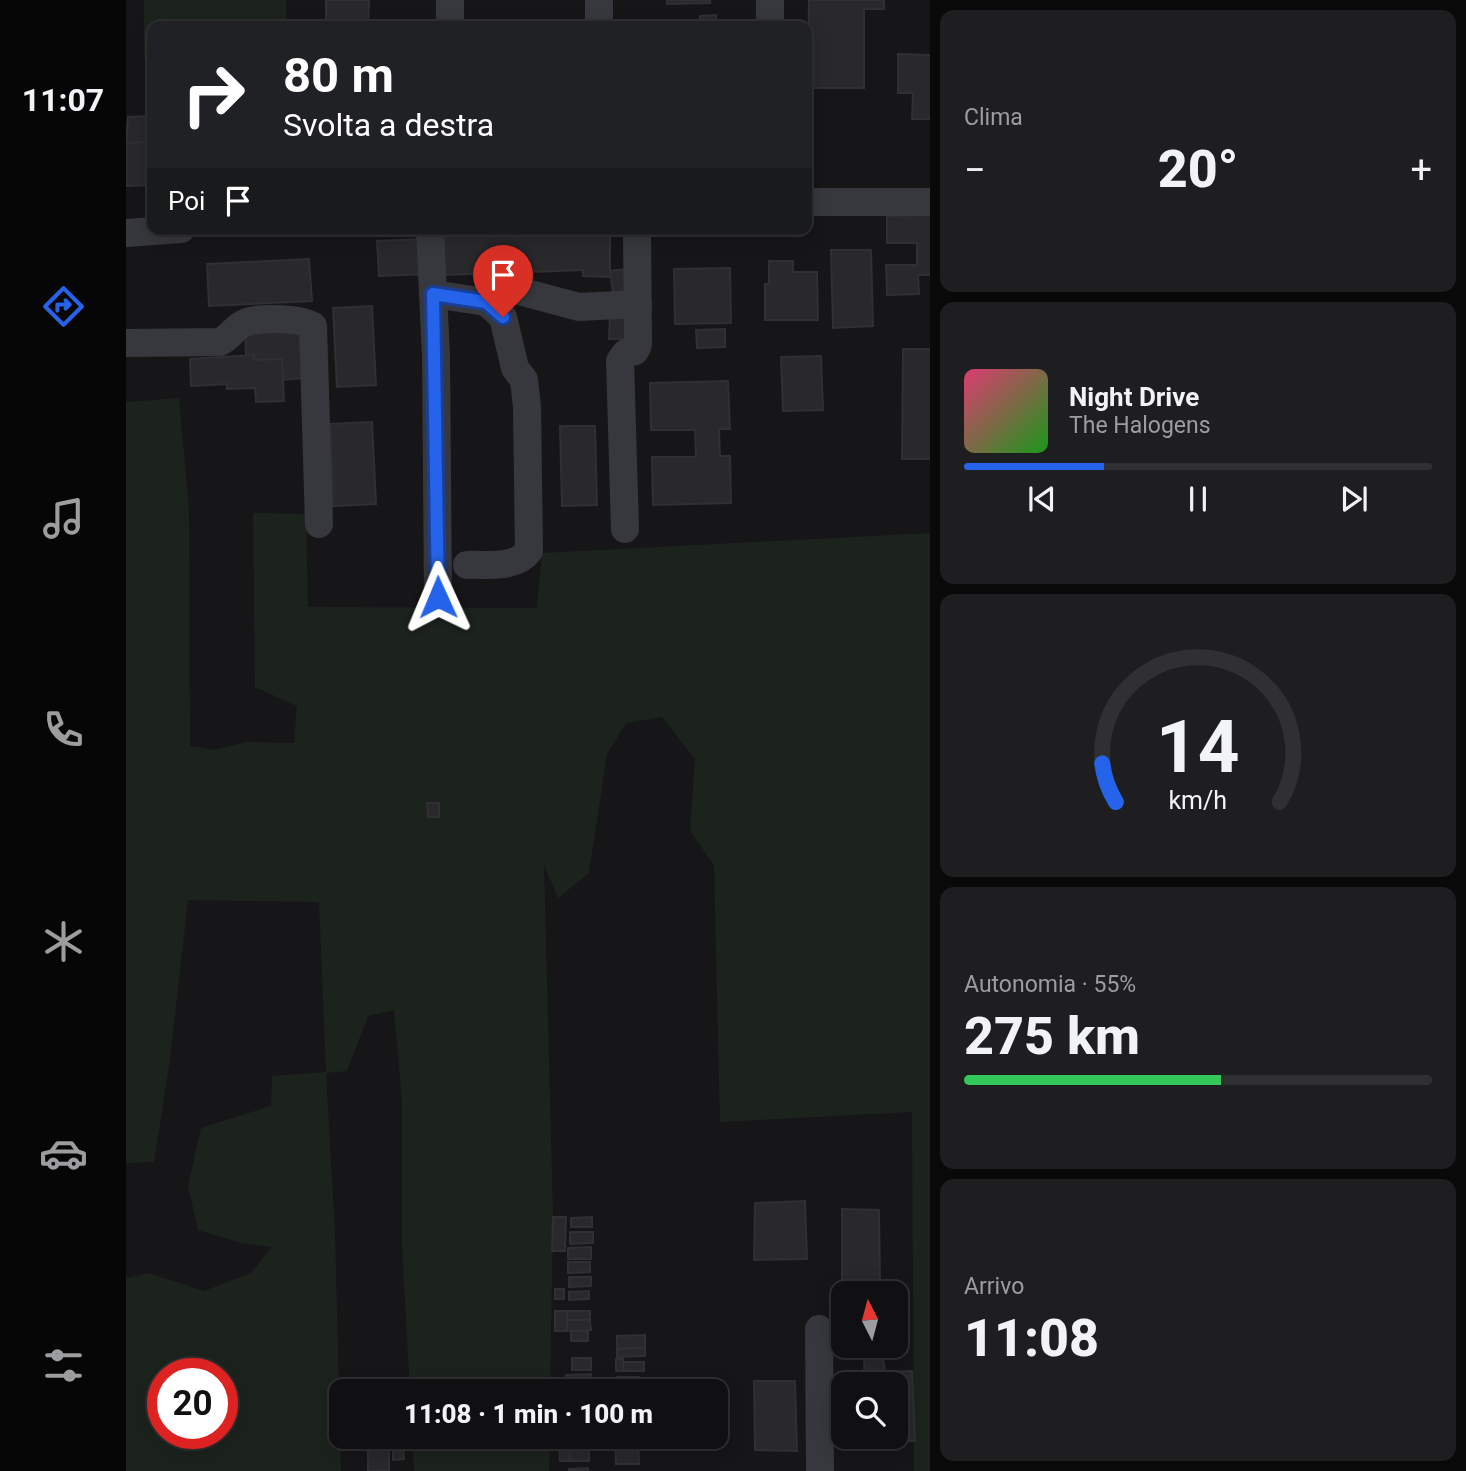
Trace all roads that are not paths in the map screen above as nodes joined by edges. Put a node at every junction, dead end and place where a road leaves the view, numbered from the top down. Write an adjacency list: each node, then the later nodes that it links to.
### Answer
1 (450, 0): 4 (street)
2 (599, 0): 5 (street)
3 (770, 0): 6 (street)
4 (450, 21)
5 (600, 21)
6 (770, 21)
7 (812, 202): 8 (street)
8 (930, 202)
9 (147, 231): 10 (street)
10 (126, 233)
11 (430, 235): 14 (street)
12 (637, 235): 15 (street)
13 (519, 290): 15 (street)
14 (433, 294): 19 (street); 20 (street)
15 (638, 304): 18 (street)
16 (126, 343): 17 (street)
17 (320, 524)
18 (625, 529)
19 (467, 565)
20 (438, 597)
21 (819, 1329): 22 (street)
22 (820, 1471)

